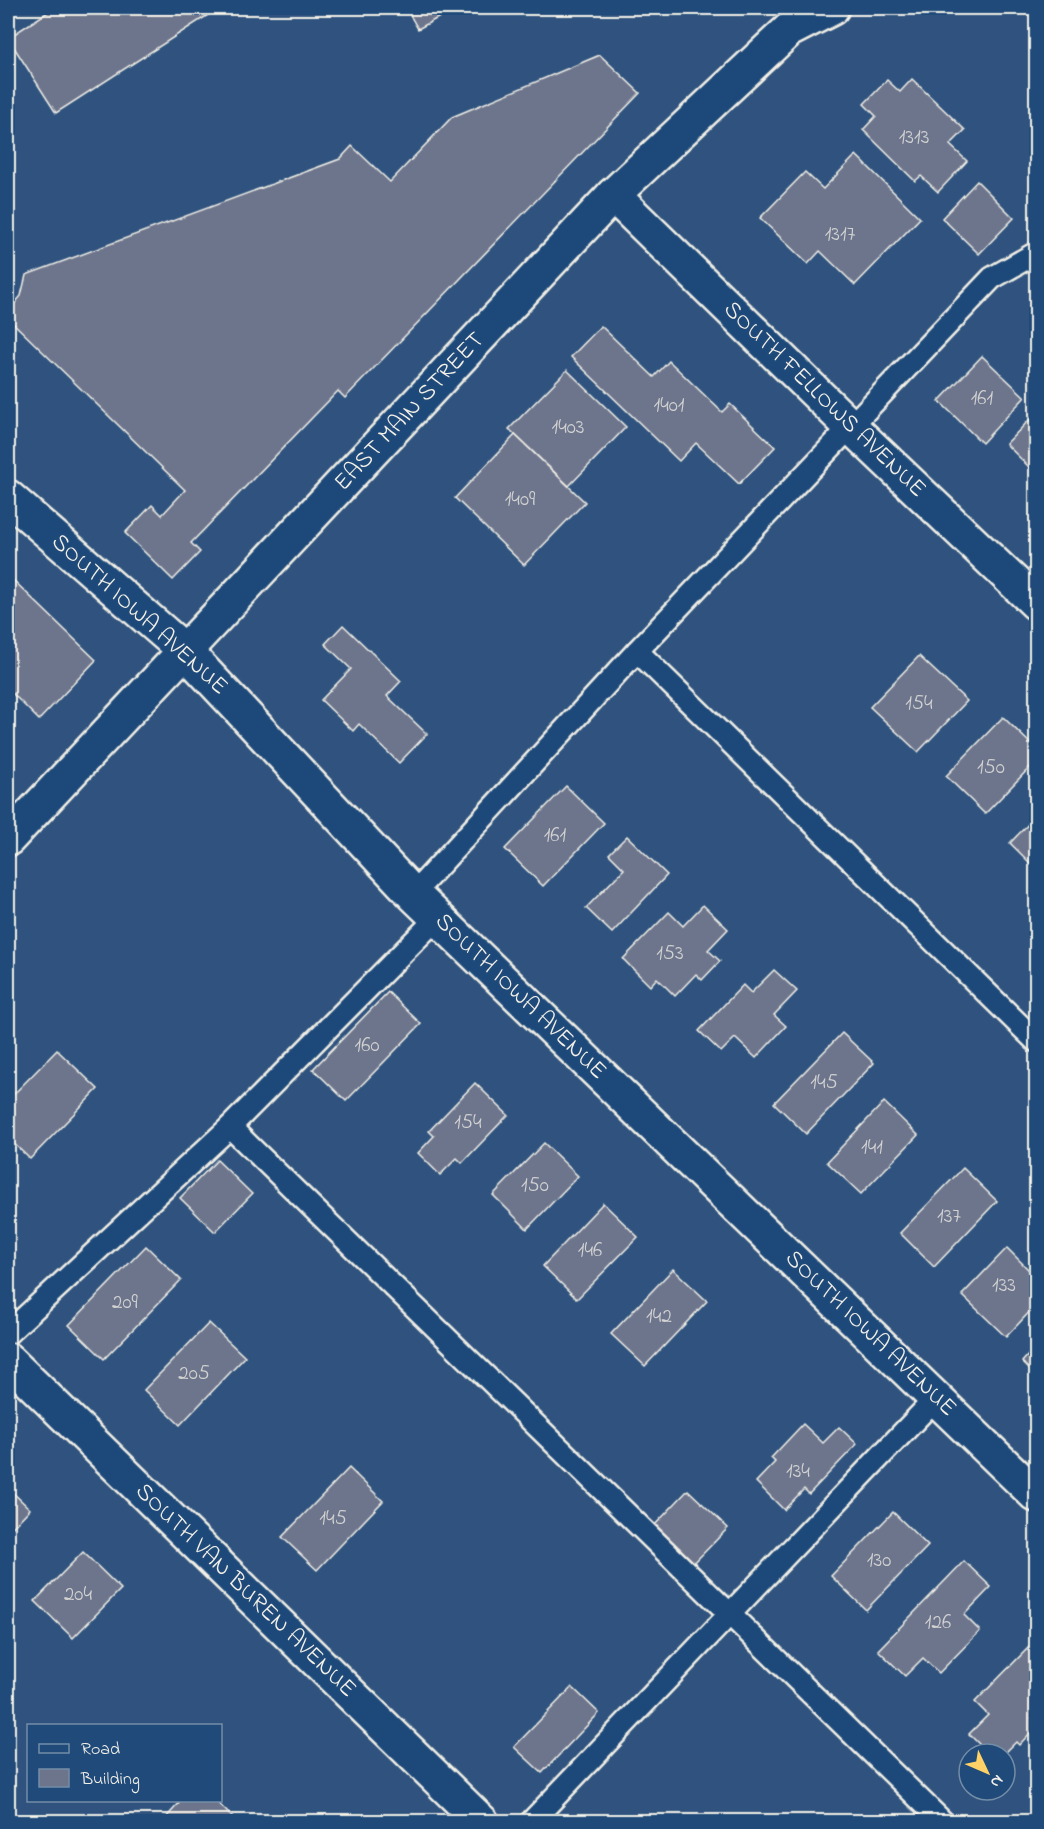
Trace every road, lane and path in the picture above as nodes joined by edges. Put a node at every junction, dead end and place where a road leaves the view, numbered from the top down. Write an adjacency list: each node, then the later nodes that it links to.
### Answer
1 (832, 8): 2 (main road, EAST MAIN STREET)
2 (613, 195): 4 (main road, SOUTH FELLOWS AVENUE); 7 (main road, EAST MAIN STREET)
3 (1036, 253): 4 (lane)
4 (850, 426): 6 (main road, SOUTH FELLOWS AVENUE); 8 (lane)
5 (8, 497): 7 (main road, SOUTH IOWA AVENUE)
6 (1036, 603)
7 (185, 651): 9 (main road, EAST MAIN STREET); 10 (main road, SOUTH IOWA AVENUE)
8 (637, 651): 10 (lane); 12 (lane)
9 (8, 839)
10 (413, 894): 11 (main road, SOUTH IOWA AVENUE)
11 (438, 917): 13 (lane); 16 (main road, SOUTH IOWA AVENUE)
12 (1036, 1041)
13 (230, 1127): 14 (lane); 18 (lane)
14 (8, 1333)
15 (8, 1360): 19 (main road, SOUTH VAN BUREN AVENUE)
16 (936, 1398): 17 (main road, SOUTH IOWA AVENUE); 18 (lane)
17 (1036, 1495)
18 (729, 1614): 20 (lane); 21 (lane)
19 (482, 1821)
20 (531, 1821)
21 (943, 1821)

